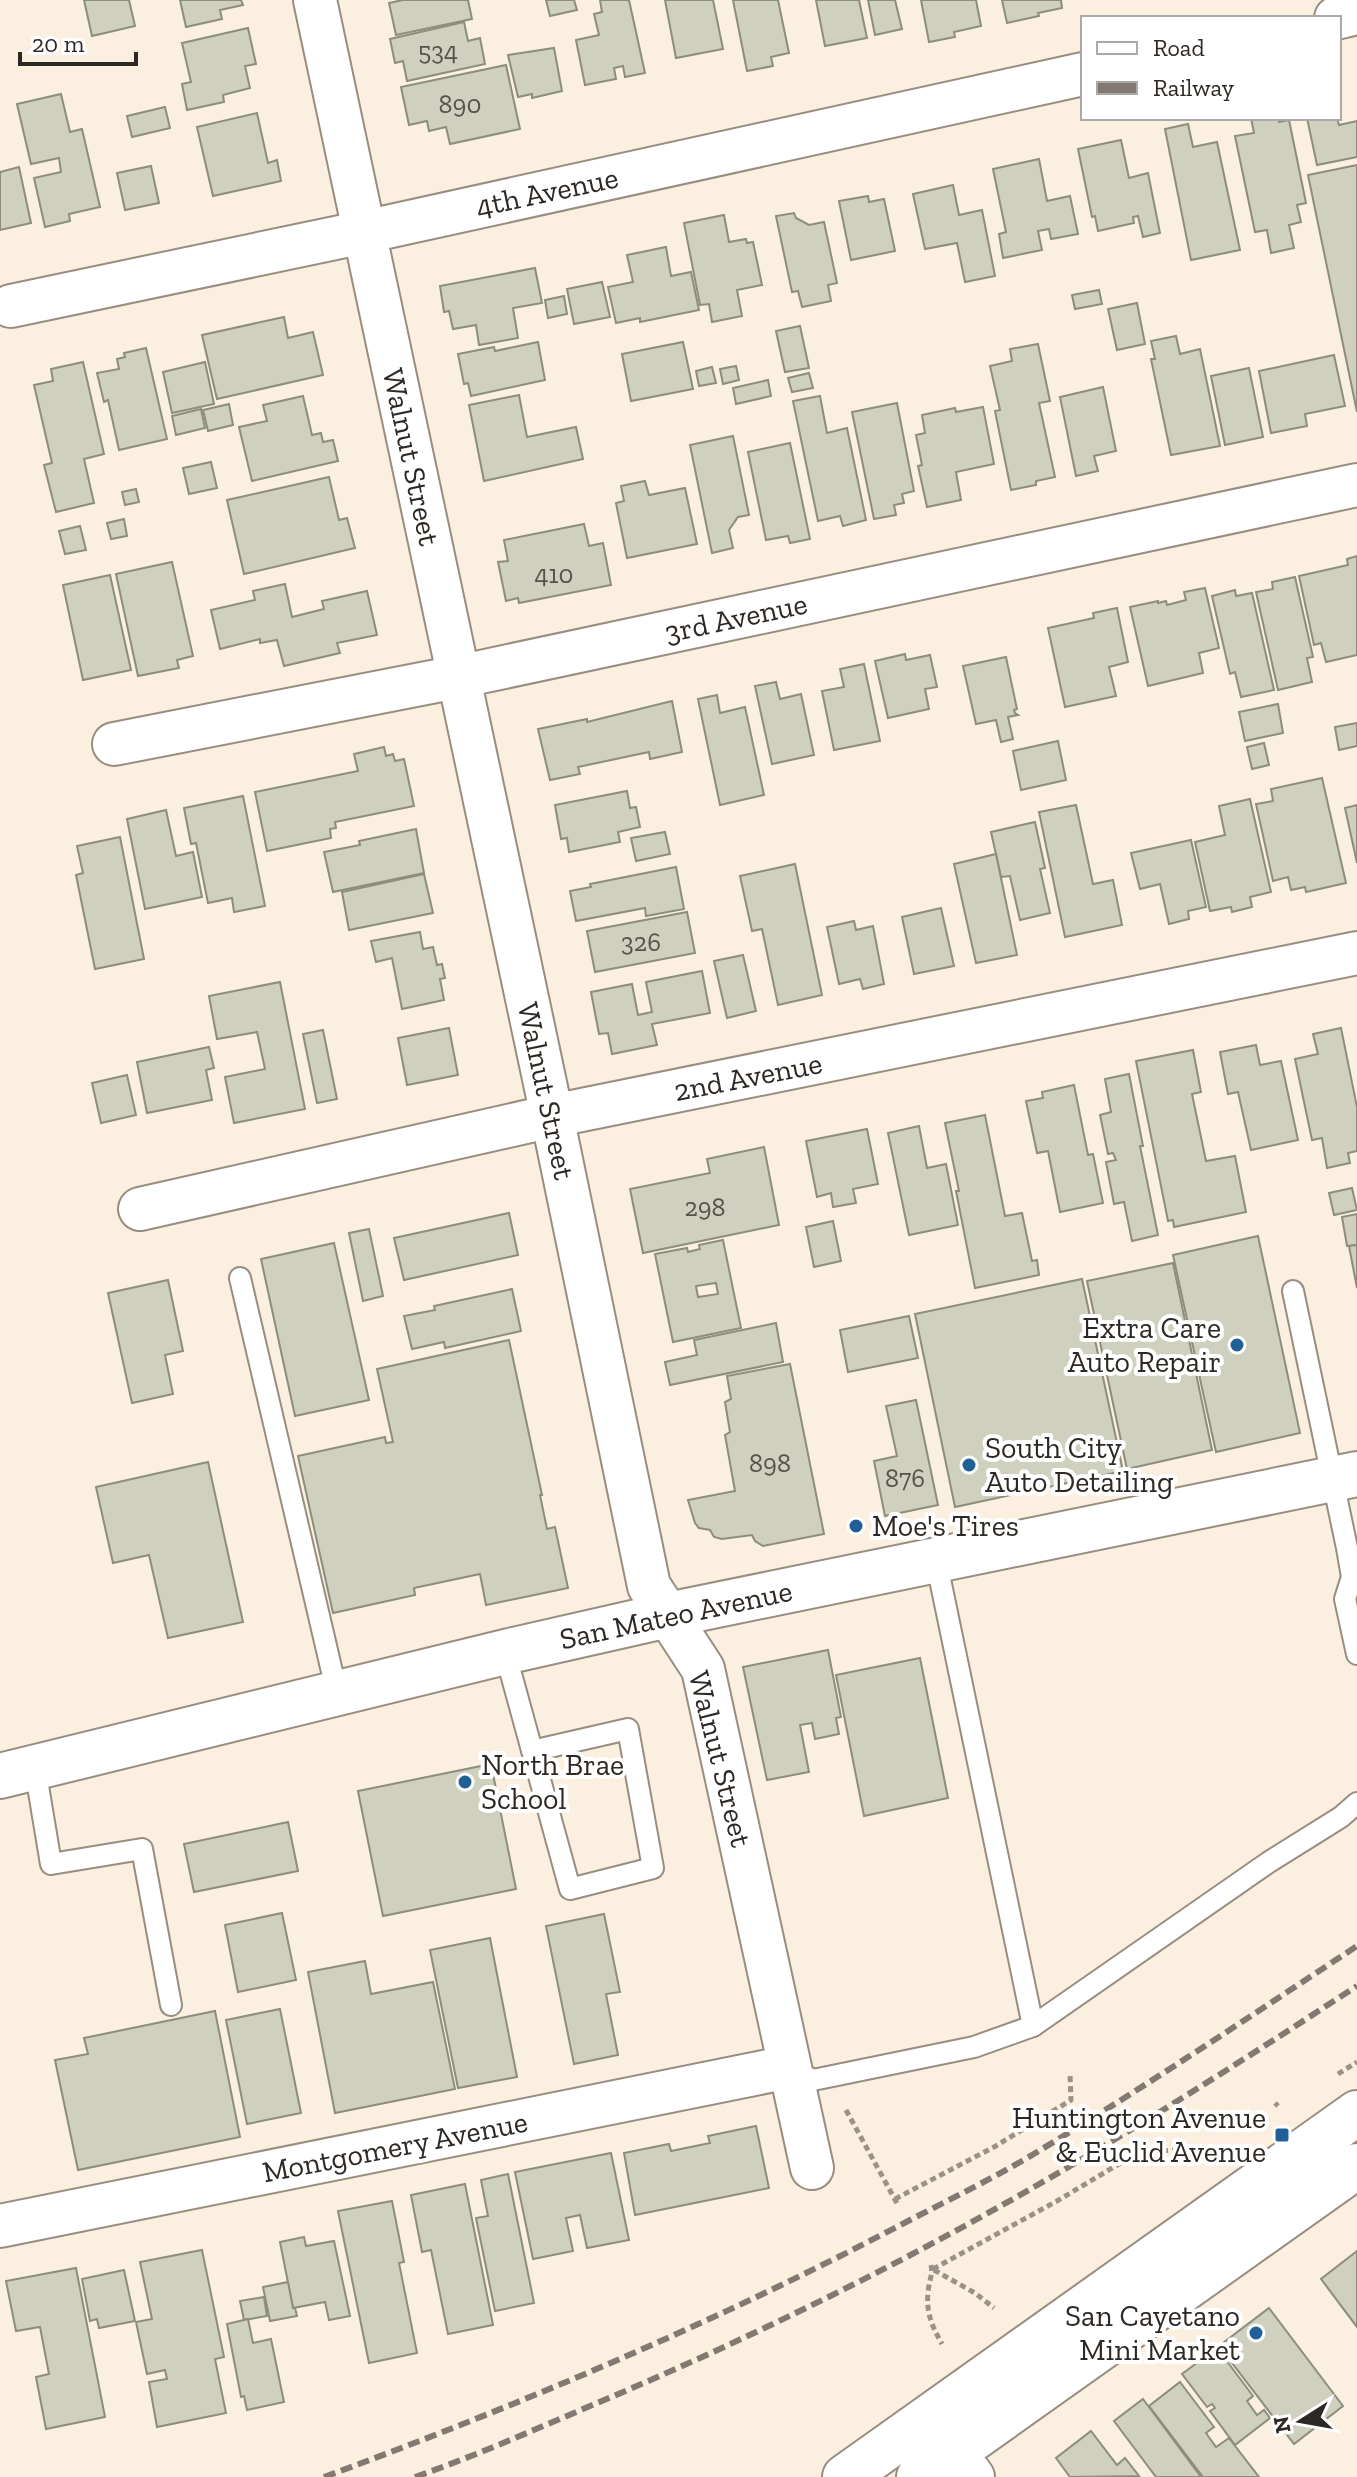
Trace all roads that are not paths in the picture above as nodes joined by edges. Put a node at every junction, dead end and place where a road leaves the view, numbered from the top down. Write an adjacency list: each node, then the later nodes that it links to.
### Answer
1 (315, 0): 3 (street, Walnut Street)
2 (1081, 74): 3 (street, 4th Avenue)
3 (364, 232): 4 (street, 4th Avenue); 6 (street, Walnut Street)
4 (11, 306)
5 (1357, 485): 6 (street, 3rd Avenue)
6 (457, 677): 7 (street, 3rd Avenue); 9 (street, Walnut Street)
7 (114, 744)
8 (1357, 953): 9 (street, 2nd Avenue)
9 (552, 1116): 10 (street, 2nd Avenue); 16 (street, Walnut Street)
10 (140, 1209)
11 (240, 1278): 19 (lane)
12 (1293, 1291): 13 (lane)
13 (1344, 1477): 14 (main road, San Mateo Avenue); 15 (lane)
14 (936, 1560): 16 (main road, San Mateo Avenue); 24 (lane)
15 (1351, 1598): 18 (lane)
16 (668, 1615): 17 (main road, San Mateo Avenue); 25 (street, Walnut Street)
17 (505, 1652): 19 (main road, San Mateo Avenue); 20 (lane)
18 (1357, 1654)
19 (337, 1693): 21 (main road, San Mateo Avenue)
20 (532, 1751): 20 (lane)
21 (18, 1772): 23 (lane)
22 (1357, 1803): 24 (lane)
23 (171, 2005)
24 (1033, 2026): 25 (lane)
25 (789, 2067): 28 (street, Walnut Street); 29 (street, Montgomery Avenue)
26 (1357, 2113): 30 (main road)
27 (1357, 2166): 31 (main road)
28 (812, 2168)
29 (0, 2226)
30 (927, 2417): 31 (street); 32 (main road)
31 (964, 2464): 33 (main road)
32 (845, 2477)
33 (919, 2477)

